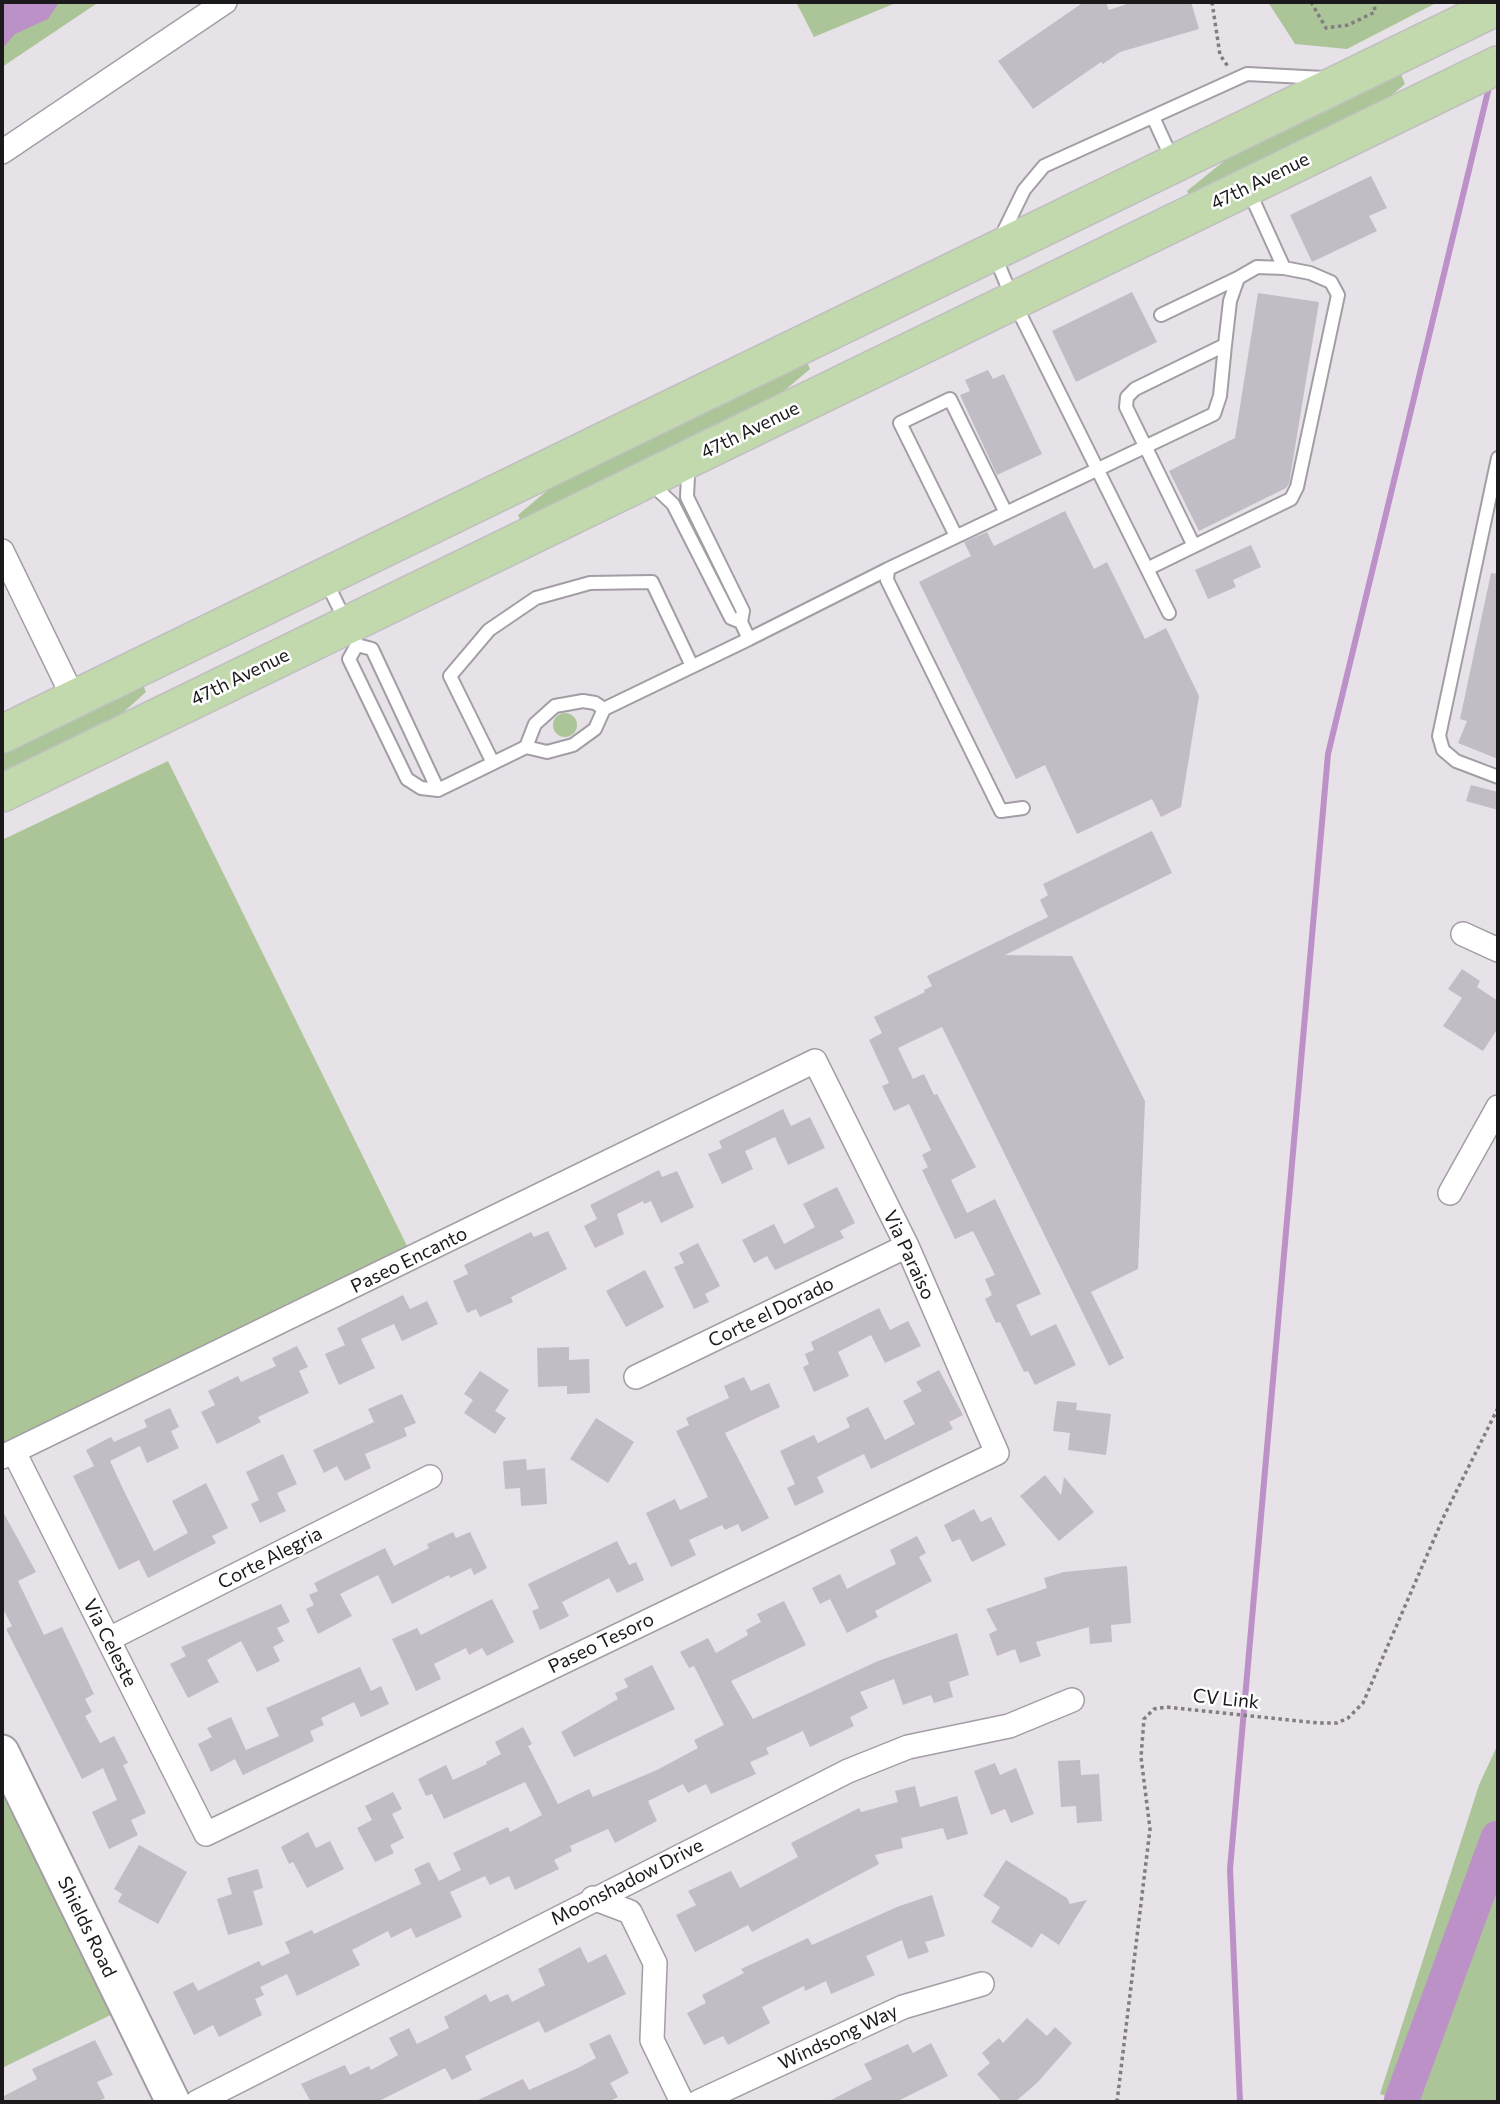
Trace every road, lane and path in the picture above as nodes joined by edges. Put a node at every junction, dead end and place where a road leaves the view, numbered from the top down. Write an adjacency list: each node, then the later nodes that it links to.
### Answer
1 (225, 2): 11 (street)
2 (1212, 2): 7 (path)
3 (1311, 2): 4 (path)
4 (1374, 2)
5 (1498, 6): 8 (main road)
6 (1498, 65): 13 (main road, 47th Avenue)
7 (1241, 76): 8 (lane); 9 (lane)
8 (1349, 80): 10 (main road)
9 (1153, 117): 12 (lane); 14 (lane)
10 (1241, 132): 12 (main road); 17 (main road)
11 (2, 152)
12 (1175, 164): 14 (main road)
13 (1247, 187): 15 (lane); 17 (main road, 47th Avenue)
14 (994, 252): 17 (lane); 20 (main road); 32 (main road)
15 (1284, 268): 16 (lane); 28 (lane)
16 (1238, 278): 18 (lane); 19 (lane)
17 (1014, 302): 20 (main road, 47th Avenue); 24 (lane)
18 (1161, 315)
19 (1225, 345): 21 (lane); 21 (lane)
20 (755, 427): 22 (main road, 47th Avenue)
21 (1145, 447): 24 (lane); 28 (lane)
22 (698, 455): 25 (main road, 47th Avenue); 34 (lane)
23 (1498, 458): 43 (lane)
24 (1097, 469): 26 (lane); 31 (lane)
25 (637, 485): 34 (lane); 35 (main road, 47th Avenue)
26 (1006, 513): 27 (lane); 27 (lane)
27 (956, 537): 30 (lane)
28 (1194, 546): 31 (lane)
29 (2, 551): 38 (street)
30 (888, 569): 36 (lane); 46 (lane)
31 (1147, 569): 33 (lane)
32 (324, 577): 35 (lane); 38 (main road)
33 (1169, 613)
34 (741, 622): 36 (lane)
35 (352, 635): 44 (lane); 44 (lane); 45 (main road, 47th Avenue)
36 (748, 639): 37 (lane)
37 (692, 666): 39 (lane); 42 (lane)
38 (74, 699): 40 (main road)
39 (604, 709): 41 (lane); 41 (lane)
40 (2, 734)
41 (526, 747): 42 (lane)
42 (493, 763): 44 (lane)
43 (1498, 777)
44 (438, 790)
45 (2, 793)
46 (1023, 808)
47 (1463, 934): 48 (street)
48 (1498, 950)
49 (815, 1061): 52 (street, Via Paraiso); 56 (street, Paseo Encanto)
50 (1498, 1107): 51 (street)
51 (1450, 1193)
52 (906, 1246): 53 (street, Corte el Dorado); 55 (street, Via Paraiso)
53 (636, 1377)
54 (1498, 1408): 68 (path, CV Link)
55 (997, 1453): 61 (street, Paseo Tesoro)
56 (8, 1454): 58 (street, Via Celeste)
57 (430, 1477): 58 (street, Corte Alegria)
58 (109, 1639): 61 (street, Via Celeste)
59 (1072, 1700): 62 (street, Moonshadow Drive)
60 (2, 1752): 64 (street, Shields Road)
61 (206, 1834)
62 (593, 1898): 65 (street, Moonshadow Drive); 66 (street)
63 (982, 1984): 67 (street, Windsong Way)
64 (173, 2102)
65 (197, 2102)
66 (682, 2102)
67 (698, 2102)
68 (1117, 2102)

